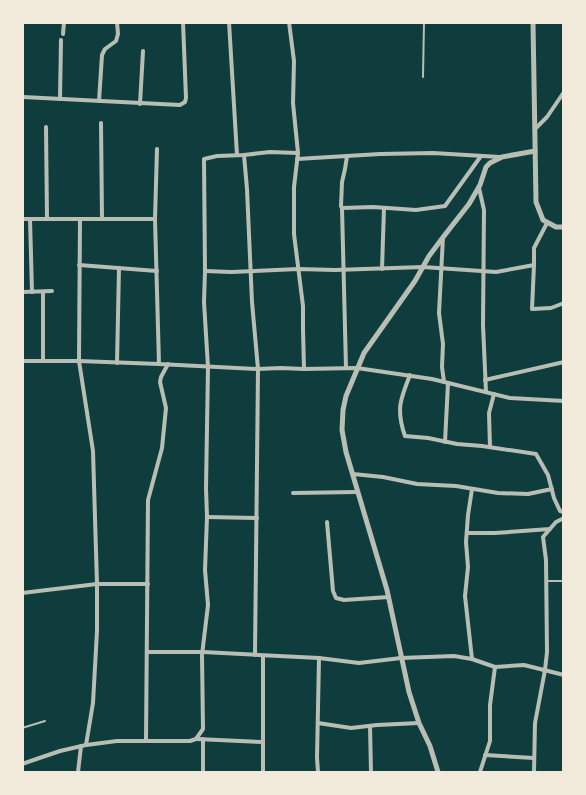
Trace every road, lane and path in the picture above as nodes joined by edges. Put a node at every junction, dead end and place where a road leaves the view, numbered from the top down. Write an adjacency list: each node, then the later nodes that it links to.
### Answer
1 (64, 22): 8 (street)
2 (117, 22): 15 (street)
3 (183, 22): 16 (street)
4 (229, 22): 22 (street)
5 (289, 22): 25 (street)
6 (424, 22): 11 (lane)
7 (533, 22): 19 (street)
8 (63, 34)
9 (61, 40): 14 (street)
10 (143, 51): 16 (street)
11 (423, 77)
12 (564, 92): 19 (street)
13 (23, 96): 14 (street)
14 (60, 99): 15 (street)
15 (99, 101): 16 (street)
16 (140, 104)
17 (100, 123): 35 (street)
18 (46, 127): 33 (street)
19 (535, 129): 21 (street)
20 (157, 149): 36 (street)
21 (535, 152): 27 (street); 37 (street)
22 (237, 155): 23 (street); 49 (street)
23 (244, 155): 25 (street); 50 (street)
24 (347, 155): 25 (street); 26 (street); 30 (street)
25 (298, 156): 45 (street)
26 (481, 156): 27 (street); 29 (street)
27 (502, 157): 28 (street)
28 (479, 188): 39 (street); 51 (street)
29 (384, 207): 30 (street); 46 (street)
30 (342, 208): 47 (street)
31 (22, 219): 32 (street)
32 (30, 219): 33 (street); 54 (street)
33 (47, 219): 34 (street)
34 (80, 219): 35 (street); 40 (street)
35 (102, 219): 36 (street)
36 (155, 219): 48 (street)
37 (548, 223): 38 (street); 41 (street)
38 (564, 227)
39 (444, 236): 42 (street); 43 (street)
40 (79, 265): 44 (street); 59 (street)
41 (534, 265): 51 (street); 56 (street)
42 (423, 267): 43 (street); 46 (street); 66 (street)
43 (442, 267): 51 (street); 71 (street)
44 (119, 268): 48 (street); 61 (street)
45 (298, 269): 47 (street); 50 (street); 68 (street)
46 (382, 269): 47 (street)
47 (343, 270): 65 (street)
48 (157, 271): 62 (street)
49 (205, 271): 50 (street); 64 (street)
50 (250, 271): 67 (street)
51 (484, 272): 70 (street)
52 (52, 291): 55 (street)
53 (22, 292): 54 (street)
54 (32, 292): 55 (street)
55 (43, 292): 58 (street)
56 (564, 303)
57 (22, 361): 58 (street)
58 (43, 361): 59 (street)
59 (78, 361): 61 (street); 91 (street)
60 (564, 362): 70 (street)
61 (117, 363): 62 (street)
62 (159, 364): 63 (street)
63 (168, 364): 64 (street); 92 (street)
64 (208, 367): 67 (street); 83 (street)
65 (346, 368): 66 (street); 68 (street)
66 (357, 368): 69 (street); 77 (street)
67 (258, 369): 68 (street); 84 (street)
68 (304, 369)
69 (410, 375): 71 (street); 75 (street)
70 (485, 380): 72 (street)
71 (446, 383): 72 (street); 75 (street)
72 (486, 392): 73 (street)
73 (494, 394): 74 (street); 76 (street)
74 (564, 401)
75 (445, 442): 76 (street)
76 (490, 447): 79 (street)
77 (352, 474): 78 (street); 80 (street)
78 (472, 489): 79 (street); 88 (street)
79 (552, 489): 82 (street)
80 (357, 492): 81 (street); 94 (street)
81 (293, 493)
82 (564, 512)
83 (207, 517): 84 (street); 96 (street)
84 (257, 518): 97 (street)
85 (564, 518): 87 (street)
86 (327, 522): 94 (street)
87 (550, 529): 88 (street); 89 (street)
88 (467, 533): 101 (street)
89 (547, 581): 90 (lane); 103 (street)
90 (564, 581)
91 (97, 584): 92 (street); 93 (street); 114 (street)
92 (148, 584): 95 (street)
93 (22, 593)
94 (389, 597): 100 (street)
95 (147, 652): 96 (street); 112 (street)
96 (203, 652): 97 (street); 110 (street)
97 (255, 655): 98 (street)
98 (263, 656): 99 (street); 113 (street)
99 (319, 658): 100 (street); 106 (street)
100 (401, 658): 101 (street); 107 (street)
101 (472, 659): 102 (street)
102 (495, 668): 103 (street); 115 (street)
103 (545, 670): 104 (street); 116 (street)
104 (564, 675)
105 (45, 721): 109 (lane)
106 (318, 723): 108 (street); 121 (street)
107 (419, 723): 108 (street); 123 (street)
108 (370, 726): 122 (street)
109 (22, 728)
110 (196, 738): 111 (street); 112 (street)
111 (203, 739): 113 (street); 119 (street)
112 (146, 741): 114 (street)
113 (262, 742): 120 (street)
114 (83, 745): 117 (street); 118 (street)
115 (485, 754): 116 (street); 124 (street)
116 (534, 758): 125 (street)
117 (22, 764)
118 (78, 772)
119 (203, 772)
120 (263, 772)
121 (318, 772)
122 (371, 772)
123 (438, 772)
124 (480, 772)
125 (534, 772)

